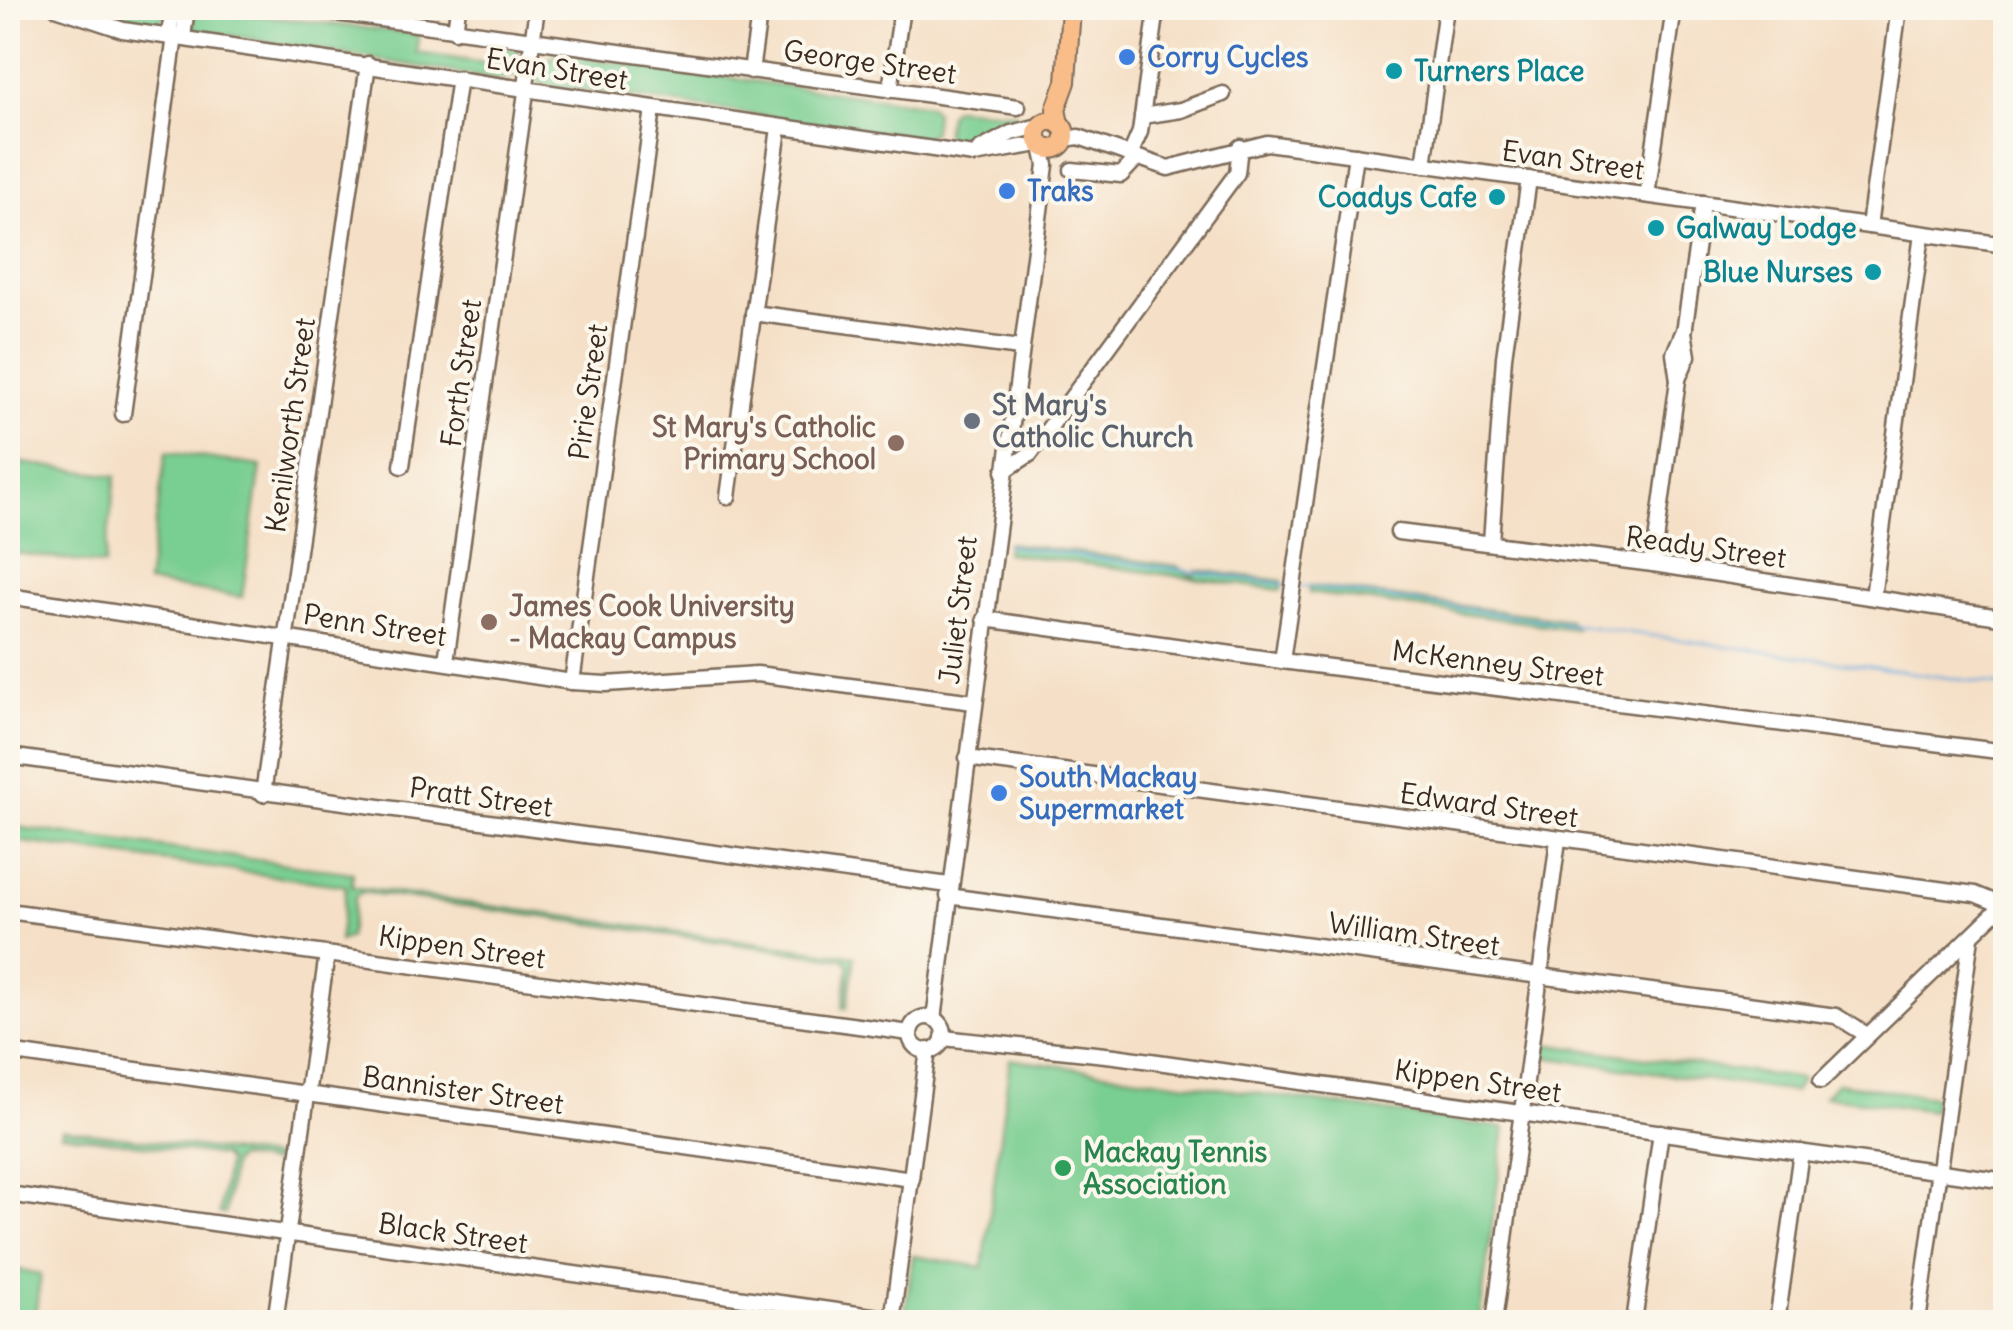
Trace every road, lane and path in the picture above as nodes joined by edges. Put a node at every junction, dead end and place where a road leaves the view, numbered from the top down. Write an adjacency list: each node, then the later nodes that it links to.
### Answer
1 (56, 8): 15 (street, Evan Street)
2 (80, 8): 15 (street, Evan Street)
3 (173, 8): 17 (street)
4 (188, 8): 17 (street)
5 (300, 8): 16 (street, George Street)
6 (458, 8): 16 (street)
7 (537, 8): 18 (street, Forth Street)
8 (760, 8): 20 (street)
9 (902, 8): 22 (street)
10 (1071, 8): 29 (main road, Juliet Street)
11 (1157, 8): 27 (street)
12 (1446, 8): 34 (street)
13 (1674, 8): 38 (street)
14 (1899, 8): 40 (street)
15 (144, 31): 17 (street, Evan Street)
16 (454, 31): 18 (street, George Street)
17 (176, 36): 19 (street, Evan Street); 45 (street)
18 (533, 41): 20 (street, George Street); 23 (street, Forth Street)
19 (368, 64): 21 (street, Evan Street); 58 (street, Kenilworth Street)
20 (751, 71): 22 (street, George Street)
21 (459, 78): 23 (street, Evan Street); 48 (street)
22 (890, 90): 25 (street, George Street)
23 (526, 92): 26 (street, Evan Street); 60 (street, Forth Street)
24 (1223, 94): 27 (street)
25 (1018, 107)
26 (653, 109): 28 (street, Evan Street); 61 (street, Pirie Street)
27 (1140, 120): 31 (street)
28 (779, 128): 29 (street, Evan Street); 43 (street)
29 (1051, 134): 31 (street, Evan Street); 44 (street, Juliet Street)
30 (1240, 147): 32 (street, Evan Street); 33 (street, Evan Street); 37 (street)
31 (1127, 154): 32 (street, Evan Street); 35 (street, Evan Street)
32 (1216, 155): 37 (street)
33 (1356, 155): 34 (street, Evan Street); 59 (street)
34 (1424, 165): 36 (street, Evan Street)
35 (1072, 170)
36 (1529, 179): 38 (street, Evan Street); 52 (street)
37 (1221, 190): 47 (street)
38 (1647, 195): 39 (street, Evan Street)
39 (1702, 203): 40 (street, Evan Street); 53 (street)
40 (1869, 226): 41 (street, Evan Street)
41 (1922, 234): 42 (street, Evan Street); 55 (street)
42 (2006, 245)
43 (753, 313): 44 (street); 50 (street)
44 (1020, 348): 46 (street, Juliet Street)
45 (123, 414)
46 (1007, 444): 47 (street); 49 (street, Juliet Street)
47 (1037, 444): 49 (street)
48 (402, 466)
49 (1004, 471): 56 (street, Juliet Street)
50 (728, 497)
51 (1398, 532): 52 (street, Ready Street)
52 (1491, 542): 53 (street, Ready Street)
53 (1653, 564): 55 (street, Ready Street)
54 (8, 596): 58 (street, Penn Street)
55 (1873, 597): 57 (street, Ready Street)
56 (985, 618): 59 (street, McKenney Street); 62 (street, Juliet Street)
57 (2006, 618)
58 (285, 637): 60 (street, Penn Street); 66 (street, Kenilworth Street)
59 (1282, 661): 63 (street, McKenney Street)
60 (446, 662): 61 (street, Penn Street)
61 (572, 682): 62 (street, Penn Street)
62 (974, 702): 65 (street, Juliet Street)
63 (2006, 752)
64 (8, 756): 66 (street, Pratt Street)
65 (967, 758): 67 (street, Edward Street); 68 (street, Juliet Street)
66 (262, 794): 68 (street, Pratt Street)
67 (1558, 840): 69 (street, Edward Street); 73 (street)
68 (948, 890): 73 (street, William Street); 74 (street, Juliet Street)
69 (2004, 904): 71 (street)
70 (8, 911): 72 (street, Kippen Street)
71 (1971, 937): 76 (street); 85 (street)
72 (326, 954): 75 (street, Kippen Street); 81 (street)
73 (1540, 976): 76 (street, William Street); 82 (street)
74 (934, 1018): 75 (street); 77 (street)
75 (910, 1033): 78 (street)
76 (1868, 1035): 80 (street)
77 (943, 1038): 78 (street); 82 (street, Kippen Street)
78 (928, 1050): 86 (street)
79 (8, 1052): 81 (street, Bannister Street)
80 (1821, 1081)
81 (307, 1093): 86 (street, Bannister Street); 89 (street)
82 (1522, 1113): 83 (street, Kippen Street); 92 (street)
83 (1660, 1132): 84 (street, Kippen Street); 93 (street)
84 (1801, 1152): 85 (street, Kippen Street); 94 (street)
85 (1939, 1171): 87 (street, Kippen Street); 95 (street)
86 (912, 1179): 90 (street)
87 (2006, 1181)
88 (8, 1194): 89 (street, Black Street)
89 (288, 1235): 90 (street, Black Street); 91 (street)
90 (893, 1321)
91 (275, 1322)
92 (1494, 1322)
93 (1634, 1322)
94 (1777, 1322)
95 (1918, 1322)

